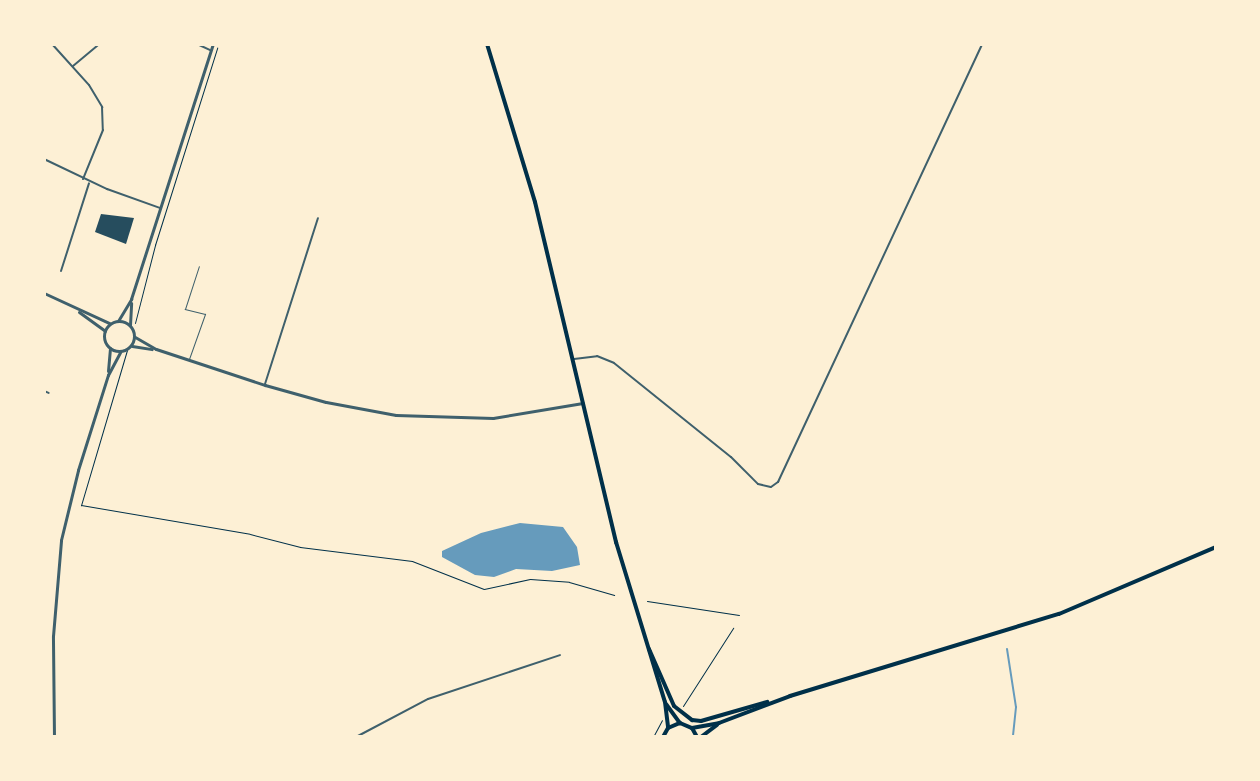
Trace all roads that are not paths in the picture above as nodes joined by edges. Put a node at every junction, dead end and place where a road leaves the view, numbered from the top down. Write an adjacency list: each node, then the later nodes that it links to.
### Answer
1 (52, 44): 8 (street)
2 (99, 44): 8 (street)
3 (197, 44): 7 (street)
4 (215, 44): 7 (street)
5 (487, 44): 28 (main road)
6 (982, 44): 28 (street)
7 (210, 50): 12 (street)
8 (73, 67): 10 (street)
9 (44, 159): 10 (street)
10 (83, 179): 11 (street)
11 (89, 182): 12 (street); 15 (street)
12 (161, 209): 17 (street)
13 (318, 218): 31 (street)
14 (199, 266): 29 (lane)
15 (61, 271)
16 (44, 293): 18 (street)
17 (131, 299): 19 (street); 21 (street)
18 (76, 309): 20 (street); 22 (street)
19 (118, 321): 20 (street); 21 (street)
20 (111, 324): 22 (street)
21 (131, 327): 23 (street)
22 (105, 331): 24 (street)
23 (135, 337): 25 (street); 26 (street)
24 (110, 348): 27 (street); 30 (street)
25 (129, 348): 26 (street); 27 (street)
26 (156, 349): 29 (street)
27 (120, 352): 30 (street)
28 (573, 360): 34 (main road)
29 (188, 361): 31 (street)
30 (108, 375): 44 (street)
31 (265, 385): 34 (street)
32 (44, 391): 33 (street)
33 (49, 393)
34 (583, 403): 36 (main road)
35 (1216, 547): 38 (main road)
36 (641, 633): 38 (main road); 39 (main road)
37 (560, 655): 45 (street)
38 (790, 696): 41 (main road)
39 (665, 702): 40 (main road); 42 (main road)
40 (680, 723): 42 (main road); 43 (main road)
41 (719, 723): 43 (main road); 47 (main road)
42 (668, 728): 46 (main road)
43 (692, 728): 47 (main road)
44 (54, 737)
45 (356, 737)
46 (663, 737)
47 (699, 737)

